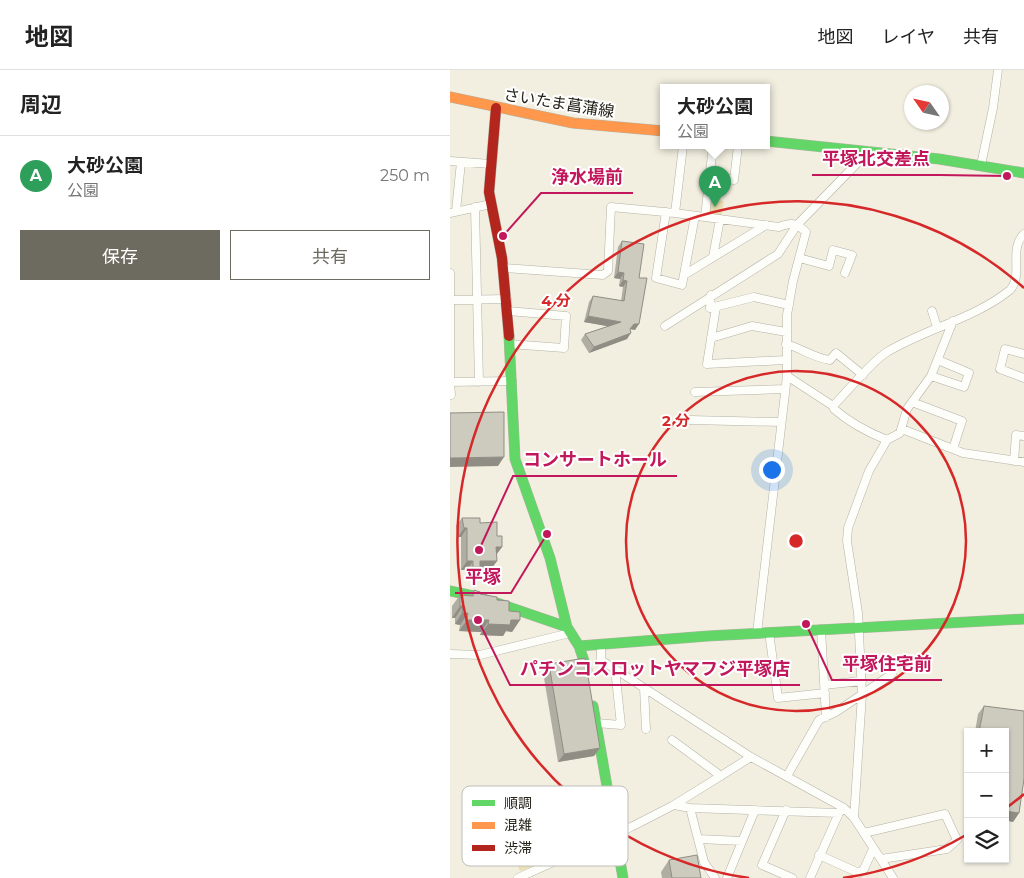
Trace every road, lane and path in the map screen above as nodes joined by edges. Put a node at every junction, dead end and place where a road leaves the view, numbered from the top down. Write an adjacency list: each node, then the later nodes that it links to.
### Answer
1 (998, 70): 13 (street)
2 (450, 97): 3 (street, さいたま菖蒲線)
3 (496, 108): 4 (street, さいたま菖蒲線); 12 (street)
4 (660, 131)
5 (770, 141): 9 (street)
6 (683, 149): 20 (street)
7 (713, 149): 15 (street)
8 (738, 149): 15 (street)
9 (869, 151): 13 (street); 24 (street)
10 (450, 161): 11 (street)
11 (461, 162): 12 (street); 18 (street)
12 (491, 164): 16 (street)
13 (981, 165): 14 (street)
14 (1024, 173)
15 (709, 175): 22 (street)
16 (491, 204): 17 (street); 29 (street)
17 (475, 207): 18 (street); 36 (street)
18 (453, 212)
19 (666, 212): 20 (street); 29 (street); 32 (street)
20 (675, 213): 21 (street)
21 (695, 216): 22 (street); 32 (street)
22 (705, 217): 23 (street)
23 (720, 219): 25 (street); 27 (street)
24 (797, 224): 25 (street); 28 (street); 33 (street)
25 (766, 225): 27 (street)
26 (1024, 234): 41 (street)
27 (713, 257): 32 (street)
28 (799, 258): 31 (street); 37 (street)
29 (503, 268): 34 (street)
30 (450, 273): 35 (street)
31 (845, 273)
32 (684, 275)
33 (711, 295): 38 (street); 42 (street)
34 (506, 299): 36 (street); 39 (street)
35 (450, 300): 36 (street); 56 (street)
36 (477, 300): 57 (street)
37 (789, 305): 38 (street); 44 (street)
38 (716, 307): 45 (street)
39 (508, 311): 46 (street); 46 (street)
40 (932, 311): 43 (street)
41 (953, 321): 43 (street); 50 (street)
42 (665, 326)
43 (937, 327): 51 (street)
44 (786, 332): 45 (street); 47 (street)
45 (711, 338): 49 (street)
46 (509, 344): 55 (street)
47 (786, 344): 49 (street); 51 (street)
48 (1024, 354): 54 (street)
49 (786, 360): 52 (street)
50 (938, 360): 53 (street); 53 (street)
51 (863, 375): 62 (street)
52 (787, 376): 58 (street); 62 (street)
53 (931, 376): 61 (street)
54 (1024, 378)
55 (512, 381): 57 (street); 75 (street)
56 (450, 382): 57 (street); 60 (street)
57 (479, 382)
58 (785, 389): 59 (street); 64 (street)
59 (695, 392)
60 (451, 395)
61 (912, 402): 65 (street); 68 (street)
62 (833, 406): 67 (street)
63 (690, 420): 64 (street)
64 (781, 422): 77 (street)
65 (902, 429): 67 (street); 68 (street)
66 (1024, 436): 69 (street)
67 (887, 440): 73 (street)
68 (953, 448): 69 (street)
69 (1014, 461): 70 (street)
70 (1024, 462)
71 (450, 591): 75 (street)
72 (1024, 619): 73 (street)
73 (859, 627): 74 (street); 84 (street)
74 (821, 629): 76 (street); 86 (street)
75 (568, 630): 79 (street); 80 (street)
76 (769, 632): 77 (street); 86 (street)
77 (757, 633): 78 (street)
78 (601, 644): 79 (street); 81 (street)
79 (579, 646): 83 (street)
80 (450, 654)
81 (615, 668): 85 (street); 90 (street)
82 (892, 674): 87 (street)
83 (588, 677)
84 (862, 681): 86 (street); 87 (street)
85 (644, 688): 91 (street); 93 (street)
86 (824, 689): 89 (street)
87 (862, 694): 89 (street); 102 (street)
88 (591, 695): 90 (street)
89 (826, 717): 95 (street)
90 (596, 723): 96 (street)
91 (646, 729)
92 (672, 740): 94 (street)
93 (751, 757): 94 (street); 95 (street)
94 (721, 776): 97 (street)
95 (787, 776): 101 (street)
96 (607, 786)
97 (674, 806): 98 (street); 103 (street)
98 (690, 808): 99 (street); 105 (street)
99 (755, 810): 100 (street); 106 (street)
100 (786, 810): 101 (street); 114 (street)
101 (841, 810): 102 (street); 108 (street)
102 (854, 818): 104 (street)
103 (628, 828)
104 (864, 834): 107 (street); 109 (street)
105 (698, 840): 106 (street); 112 (street)
106 (742, 841): 113 (street)
107 (873, 849): 108 (street); 109 (street)
108 (819, 855): 115 (street)
109 (880, 859): 116 (street)
110 (544, 866): 111 (street)
111 (518, 878)
112 (715, 878)
113 (727, 878)
114 (792, 878)
115 (810, 878)
116 (893, 878)

